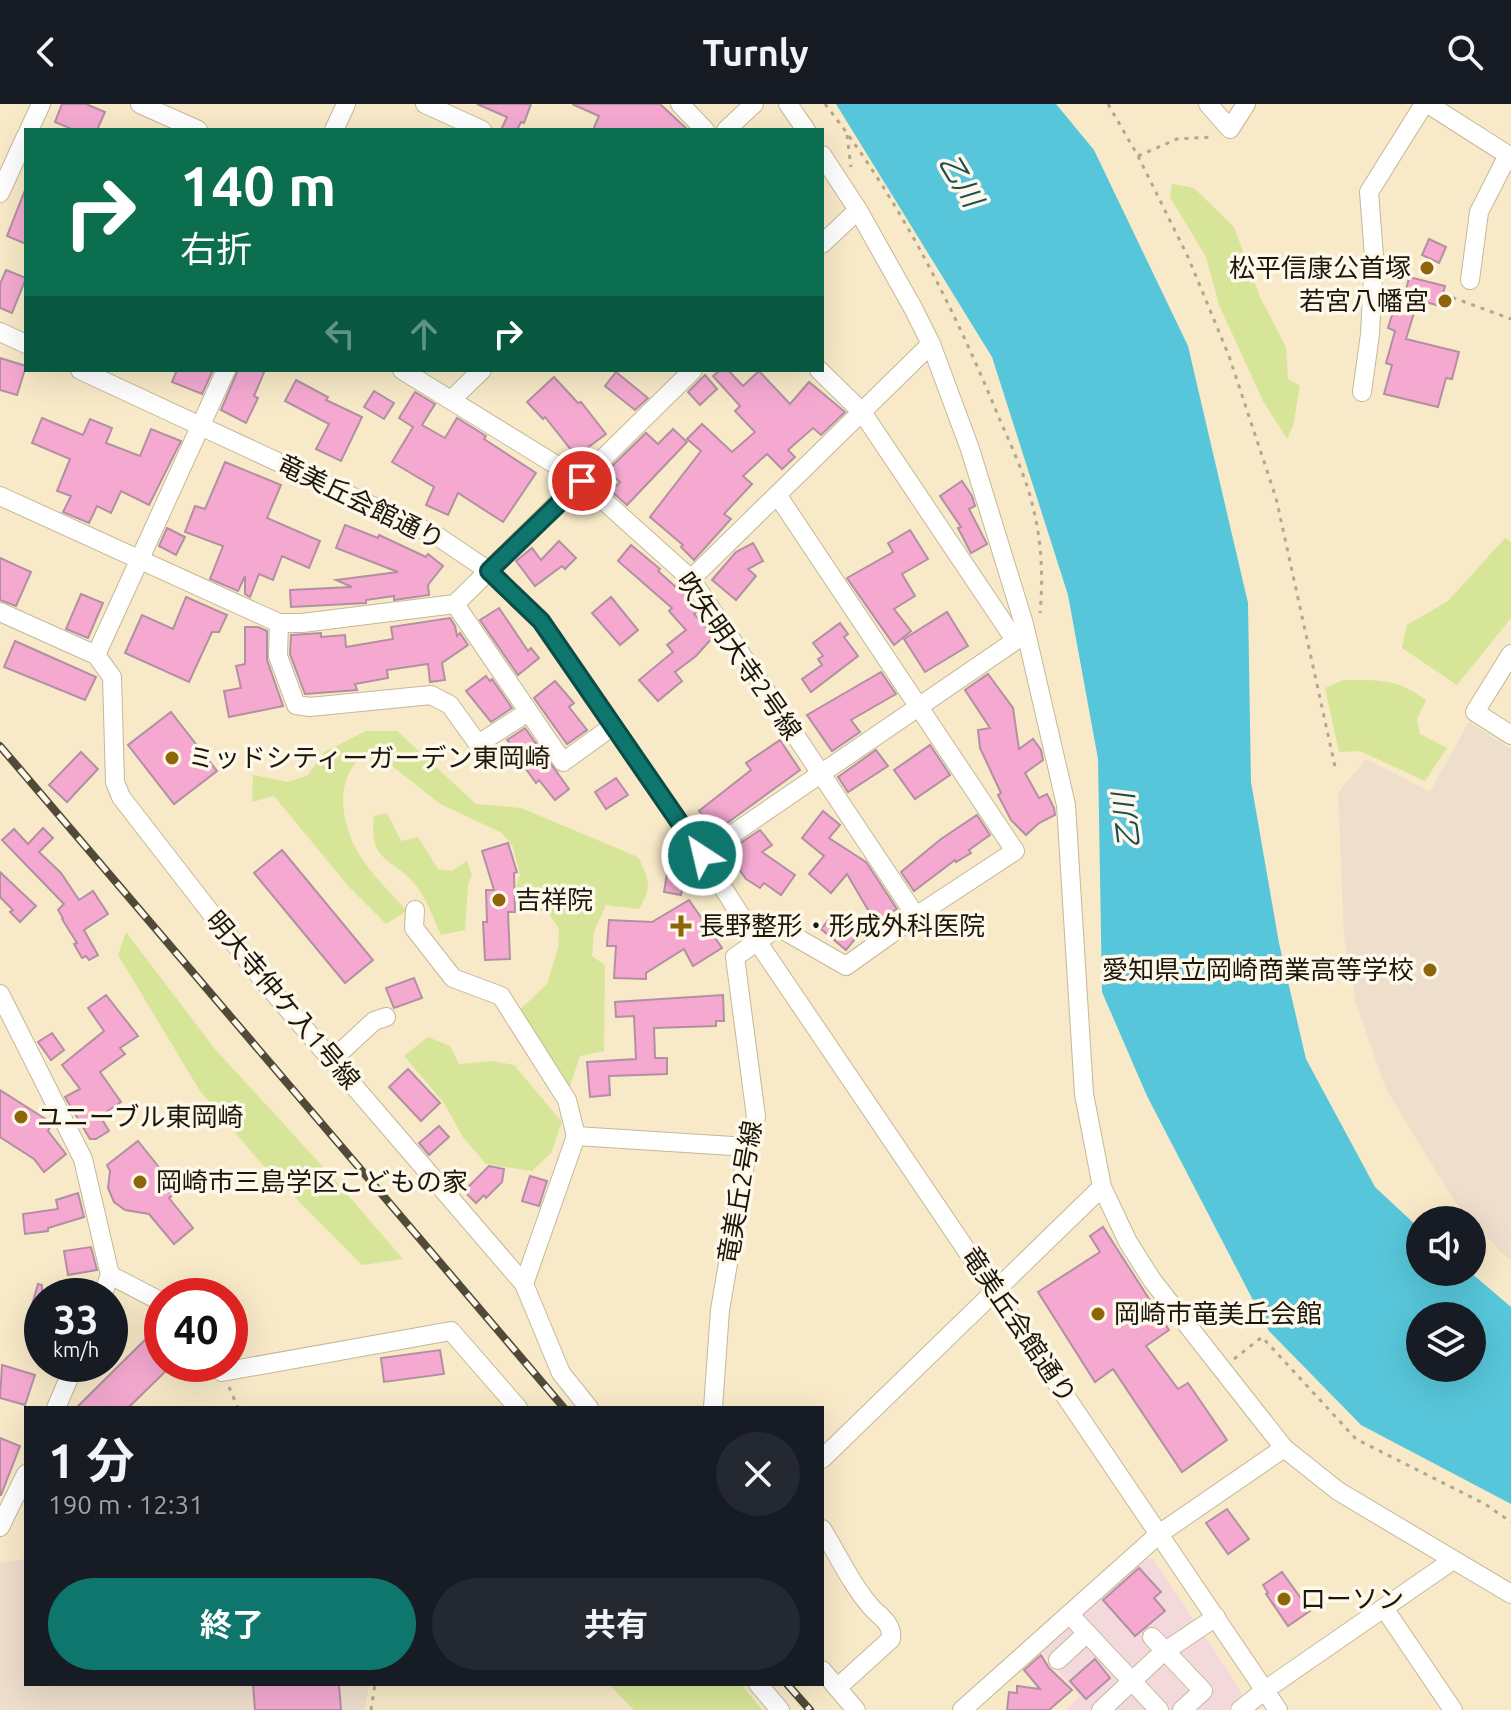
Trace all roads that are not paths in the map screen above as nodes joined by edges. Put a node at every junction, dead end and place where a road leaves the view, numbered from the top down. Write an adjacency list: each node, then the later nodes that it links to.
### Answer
1 (41, 104): 11 (street)
2 (140, 104): 12 (street)
3 (346, 104): 13 (street)
4 (425, 104): 14 (street)
5 (680, 104): 15 (street)
6 (754, 104): 16 (street)
7 (788, 104): 17 (street)
8 (1208, 104): 9 (street)
9 (1246, 104)
10 (1426, 104): 19 (street); 35 (street)
11 (30, 128)
12 (194, 128)
13 (335, 128)
14 (478, 128)
15 (703, 128)
16 (728, 128)
17 (805, 128)
18 (24, 141): 21 (street)
19 (1510, 156): 25 (street)
20 (824, 158): 23 (street)
21 (11, 176): 22 (street)
22 (0, 193)
23 (858, 210): 24 (street); 28 (street)
24 (824, 242)
25 (1470, 280)
26 (0, 332): 27 (street)
27 (24, 343)
28 (931, 344): 37 (street); 48 (street)
29 (84, 372): 38 (street, 竜美丘会館通り)
30 (225, 372): 38 (street)
31 (405, 372): 36 (street, 吹矢明大寺2号線)
32 (480, 372): 36 (street)
33 (691, 372): 39 (street)
34 (821, 372): 37 (street)
35 (1362, 392)
36 (451, 400): 39 (street, 吹矢明大寺2号線)
37 (862, 412): 41 (street); 48 (street)
38 (200, 426): 42 (street); 43 (street, 竜美丘会館通り)
39 (582, 481): 43 (street); 44 (street, 吹矢明大寺2号線)
40 (0, 496): 42 (street)
41 (778, 496): 44 (street); 51 (street)
42 (140, 559): 47 (street); 50 (street)
43 (489, 571): 45 (street); 53 (street, 竜美丘会館通り)
44 (691, 579): 55 (street, 吹矢明大寺2号線)
45 (455, 604): 47 (street); 52 (street)
46 (0, 612): 50 (street)
47 (279, 623): 52 (street)
48 (1020, 637): 51 (street); 65 (street)
49 (1511, 654): 54 (street)
50 (96, 655): 62 (street, 明大寺仲ケ入1号線)
51 (918, 708): 55 (street); 58 (street)
52 (528, 712): 53 (street)
53 (613, 726): 56 (street, 竜美丘会館通り)
54 (1511, 735)
55 (821, 774): 56 (street); 58 (street, 吹矢明大寺2号線)
56 (702, 855): 59 (street, 竜美丘会館通り)
57 (415, 910): 63 (street)
58 (916, 916): 59 (street)
59 (757, 941): 64 (street, 竜美丘2号線); 69 (street, 竜美丘会館通り)
60 (0, 994): 66 (street)
61 (386, 1017): 62 (street)
62 (332, 1060): 68 (street, 明大寺仲ケ入1号線)
63 (576, 1136): 64 (street); 68 (street)
64 (748, 1147): 76 (street, 竜美丘2号線)
65 (1102, 1187): 69 (street); 77 (street)
66 (110, 1275): 67 (street); 70 (street)
67 (109, 1278)
68 (524, 1284): 75 (street, 明大寺仲ケ入1号線)
69 (996, 1291): 78 (street); 82 (street, 竜美丘会館通り)
70 (144, 1293)
71 (248, 1364): 74 (street)
72 (67, 1382): 73 (street)
73 (57, 1406)
74 (516, 1406)
75 (587, 1406)
76 (713, 1406)
77 (1284, 1448): 82 (street); 83 (street)
78 (824, 1457)
79 (24, 1478): 80 (street)
80 (0, 1527)
81 (824, 1532): 95 (street)
82 (1159, 1534): 86 (street); 87 (street, 竜美丘会館通り)
83 (1453, 1560): 84 (street); 85 (street)
84 (1511, 1594)
85 (1384, 1608): 96 (street); 105 (street)
86 (1069, 1614): 88 (street); 99 (street)
87 (1216, 1617): 90 (street); 96 (street, 竜美丘会館通り)
88 (1087, 1633): 91 (street); 93 (street)
89 (1152, 1637): 90 (street)
90 (1166, 1652): 93 (street); 102 (street)
91 (1058, 1660)
92 (824, 1672): 95 (street)
93 (1132, 1681): 100 (street); 101 (street)
94 (760, 1686): 97 (street)
95 (837, 1688): 98 (street)
96 (1265, 1690): 103 (street); 104 (street, 竜美丘会館通り)
97 (780, 1710)
98 (856, 1710)
99 (962, 1710)
100 (1101, 1710)
101 (1159, 1710)
102 (1182, 1710)
103 (1240, 1710)
104 (1278, 1710)
105 (1453, 1710)

